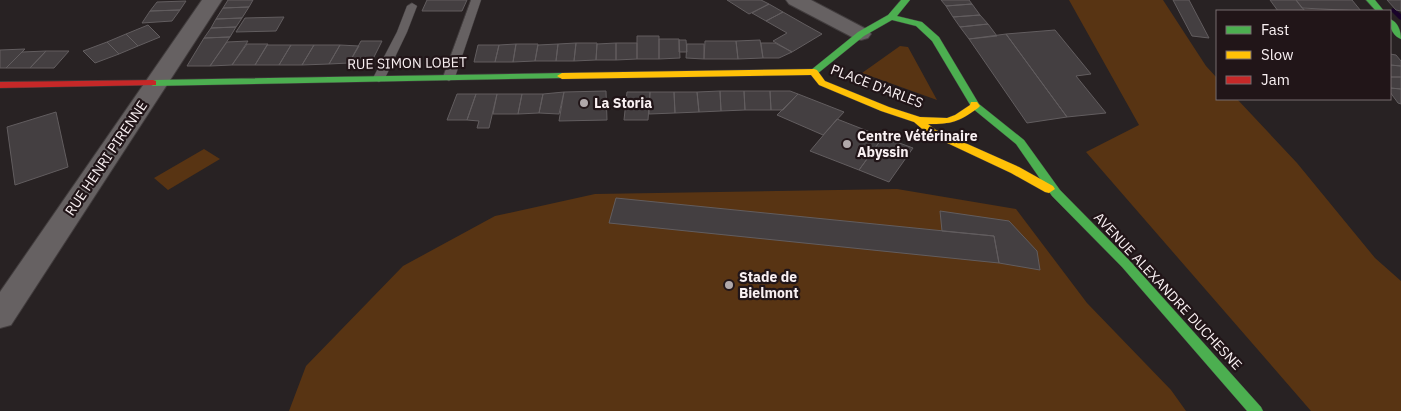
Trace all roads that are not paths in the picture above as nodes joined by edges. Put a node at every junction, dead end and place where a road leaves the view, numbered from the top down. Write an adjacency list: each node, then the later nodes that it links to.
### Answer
1 (212, 0): 13 (street, RUE HENRI PIRENNE)
2 (476, 0): 11 (lane)
3 (796, 0): 9 (street)
4 (906, 0): 8 (street, PLACE D'ARLES)
5 (1370, 0): 7 (street)
6 (412, 6): 12 (lane)
7 (1379, 10)
8 (891, 17): 9 (street, PLACE D'ARLES); 15 (street)
9 (861, 34): 10 (street, PLACE D'ARLES)
10 (814, 72): 11 (street, RUE SIMON LOBET); 16 (street, PLACE D'ARLES)
11 (449, 77): 12 (street, RUE SIMON LOBET)
12 (379, 78): 13 (street, RUE SIMON LOBET)
13 (158, 82): 14 (street, RUE SIMON LOBET); 18 (street, RUE HENRI PIRENNE)
14 (0, 85)
15 (975, 106): 16 (street, PLACE D'ARLES); 17 (street, AVENUE ALEXANDRE DUCHESNE)
16 (915, 120): 17 (street, AVENUE ALEXANDRE DUCHESNE)
17 (1056, 194): 19 (street, AVENUE ALEXANDRE DUCHESNE)
18 (0, 316)
19 (1256, 411)

